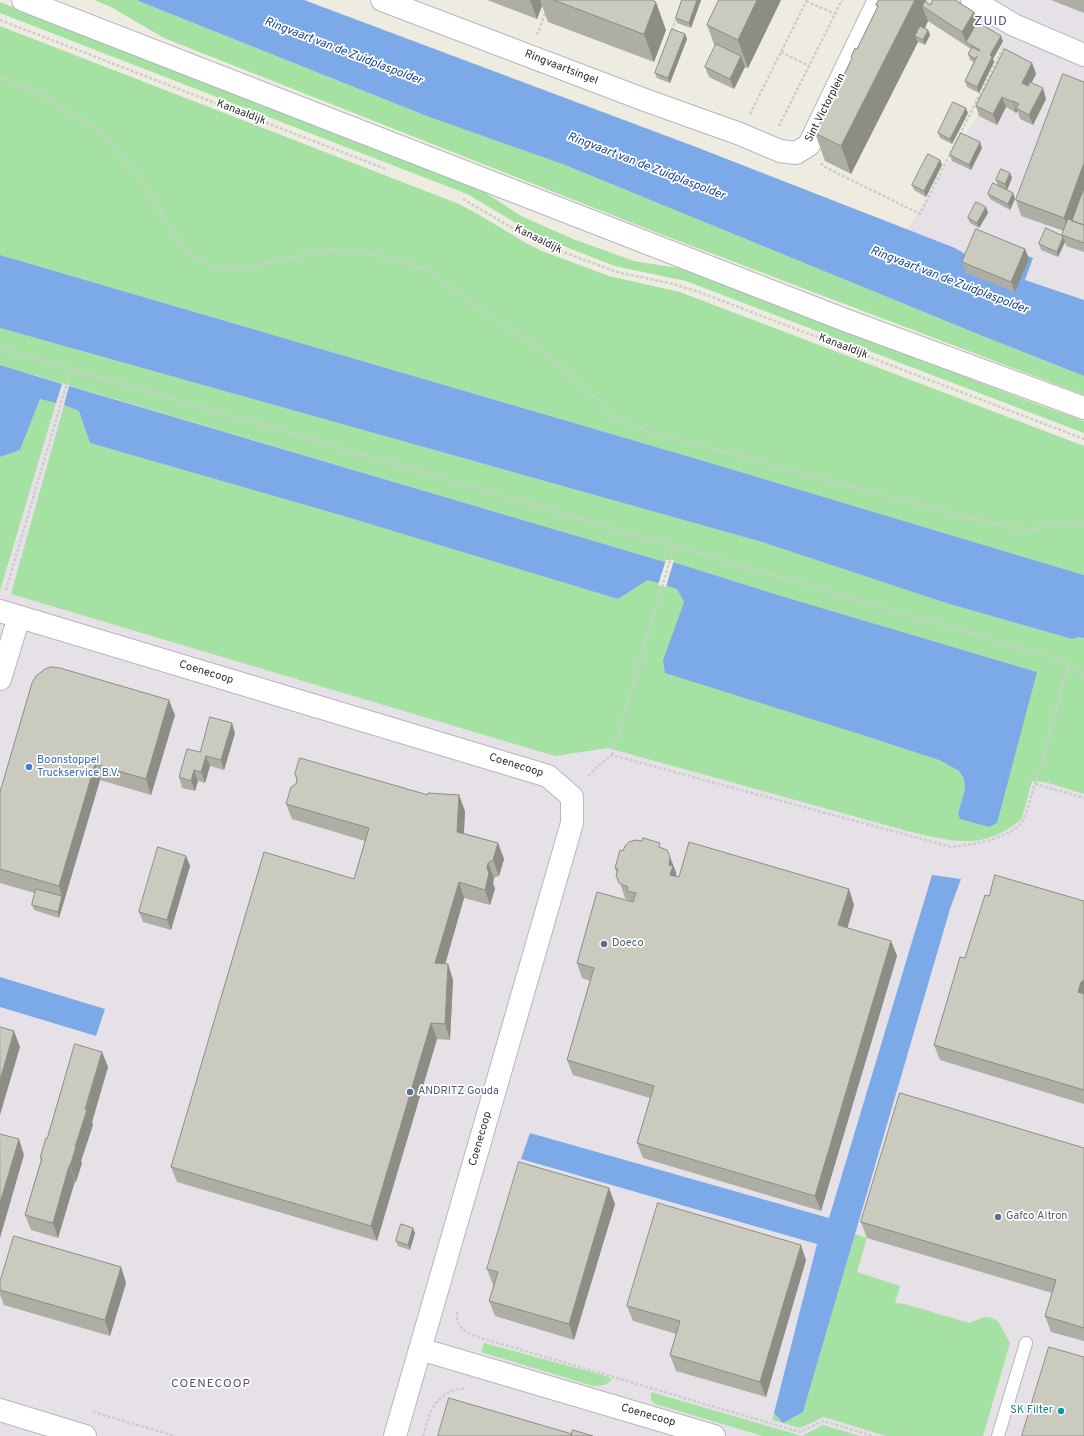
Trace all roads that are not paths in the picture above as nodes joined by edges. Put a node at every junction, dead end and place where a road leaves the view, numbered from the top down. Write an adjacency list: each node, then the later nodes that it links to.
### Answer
1 (23, 0): 7 (street)
2 (382, 0): 6 (street, Ringvaartsingel)
3 (879, 0): 6 (street, Sint Victorplein)
4 (972, 0): 5 (street)
5 (1084, 55)
6 (740, 134)
7 (1084, 408)
8 (9, 614): 9 (street); 11 (street, Coenecoop)
9 (0, 679)
10 (1026, 1343): 16 (lane)
11 (420, 1349): 14 (street, Coenecoop); 15 (street, Coenecoop)
12 (0, 1410): 13 (street)
13 (85, 1436)
14 (395, 1436)
15 (714, 1436)
16 (998, 1436)

